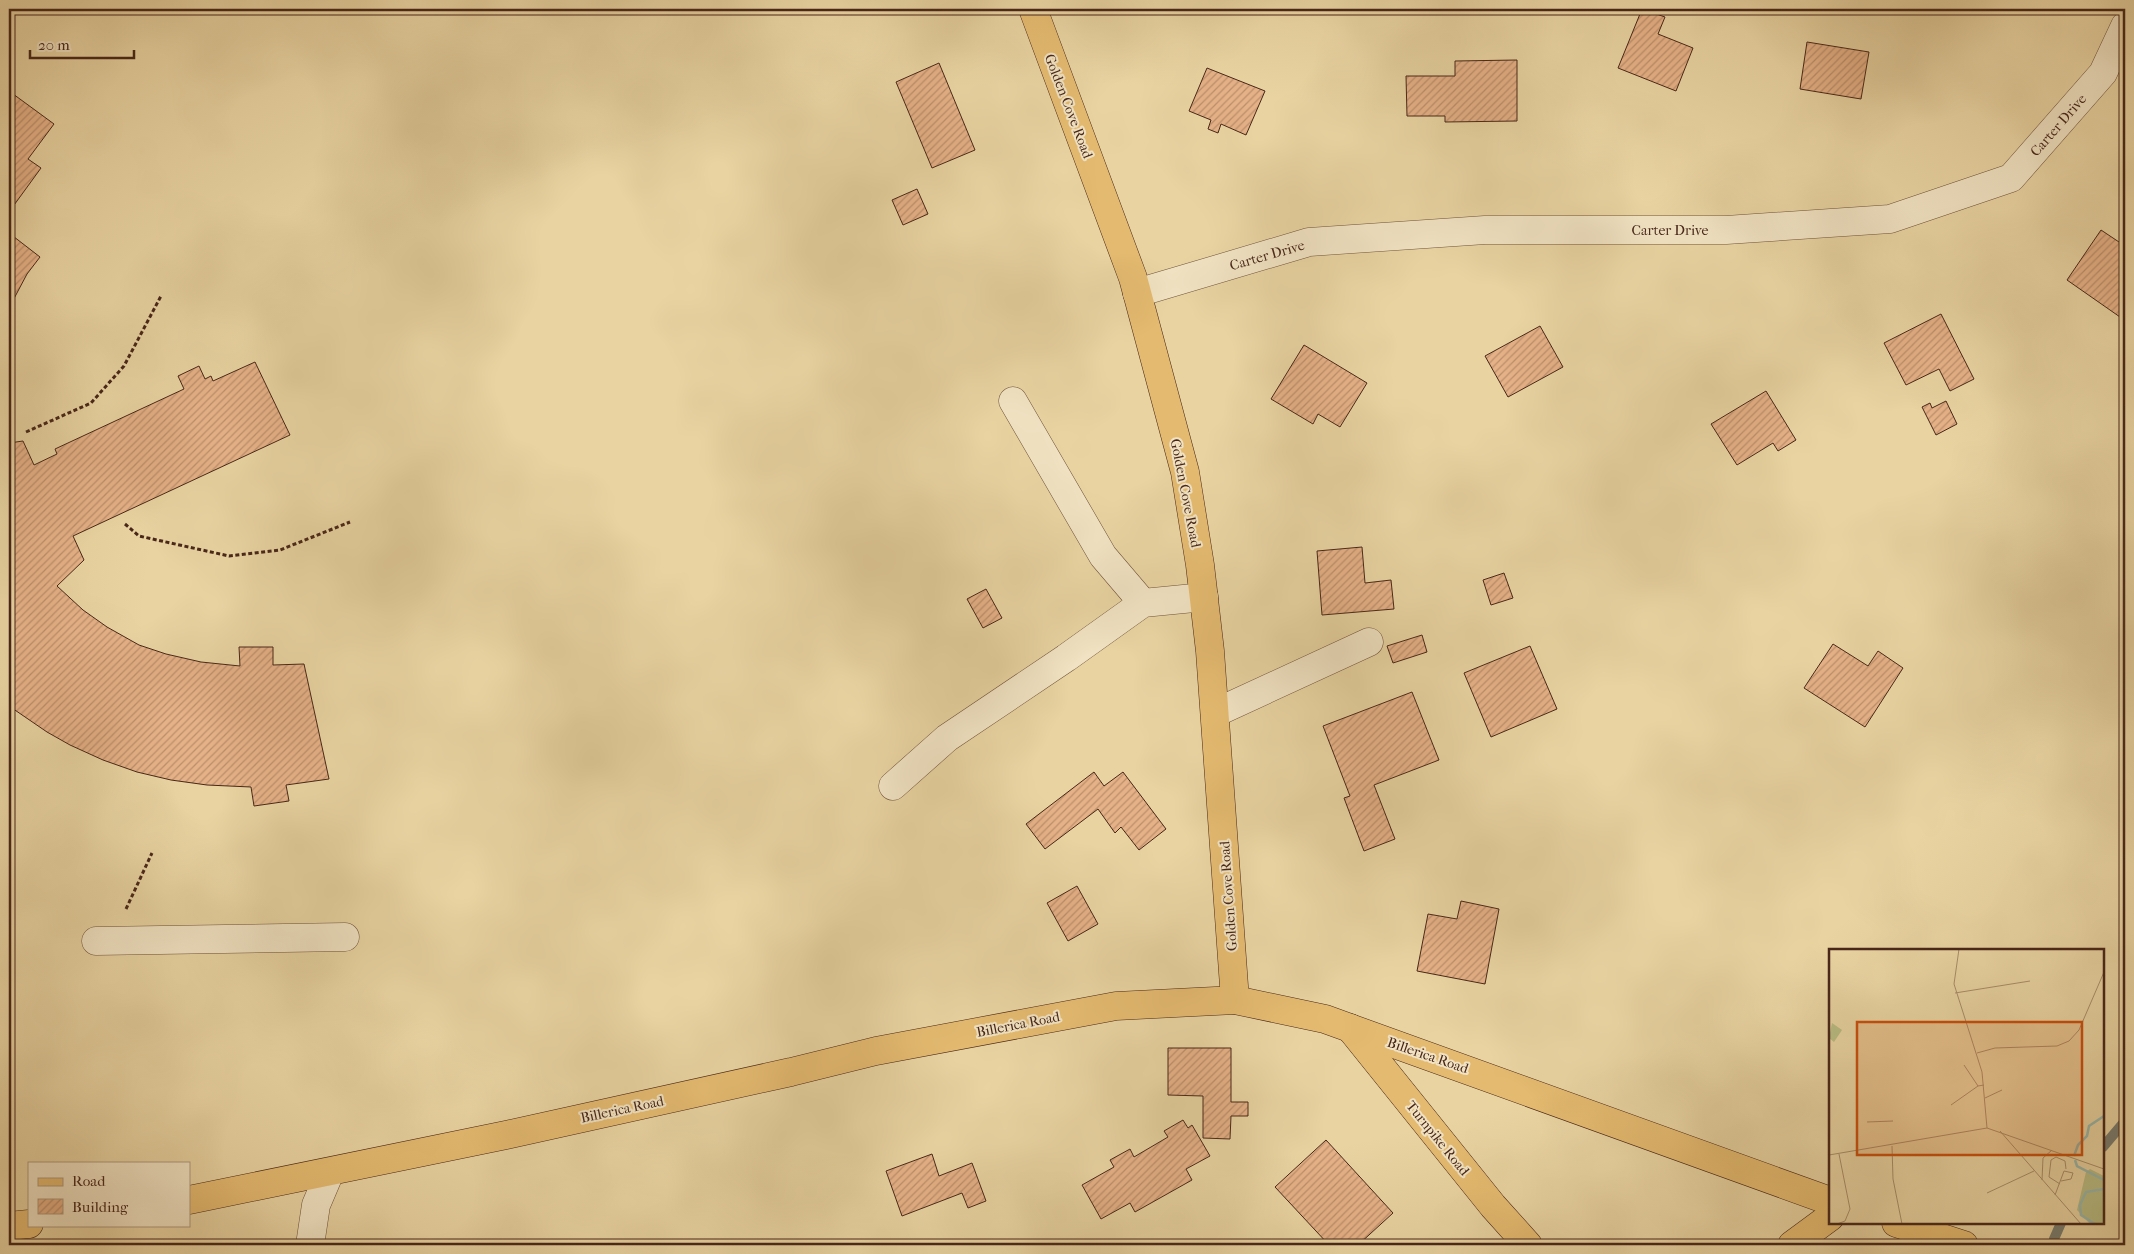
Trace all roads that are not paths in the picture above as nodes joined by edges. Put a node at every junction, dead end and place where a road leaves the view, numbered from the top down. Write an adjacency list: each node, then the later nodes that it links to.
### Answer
1 (1033, 9): 3 (main road, Golden Cove Road)
2 (2125, 26): 3 (street, Carter Drive)
3 (1137, 293): 5 (main road, Golden Cove Road)
4 (1013, 401): 6 (street)
5 (1204, 596): 6 (street); 8 (main road, Golden Cove Road)
6 (1143, 604): 9 (street)
7 (1368, 642): 8 (street)
8 (1215, 713): 12 (main road, Golden Cove Road)
9 (893, 786)
10 (345, 937): 11 (street)
11 (96, 941)
12 (1235, 1000): 13 (main road, Billerica Road); 14 (main road, Billerica Road)
13 (1350, 1028): 16 (main road, Billerica Road); 22 (main road, Turnpike Road)
14 (330, 1172): 15 (main road, Billerica Road); 21 (street)
15 (190, 1200)
16 (1829, 1201)
17 (1829, 1219): 23 (main road)
18 (28, 1224): 20 (main road)
19 (1899, 1224): 24 (main road)
20 (9, 1226)
21 (310, 1245)
22 (1528, 1245)
23 (1792, 1245)
24 (1964, 1245)

